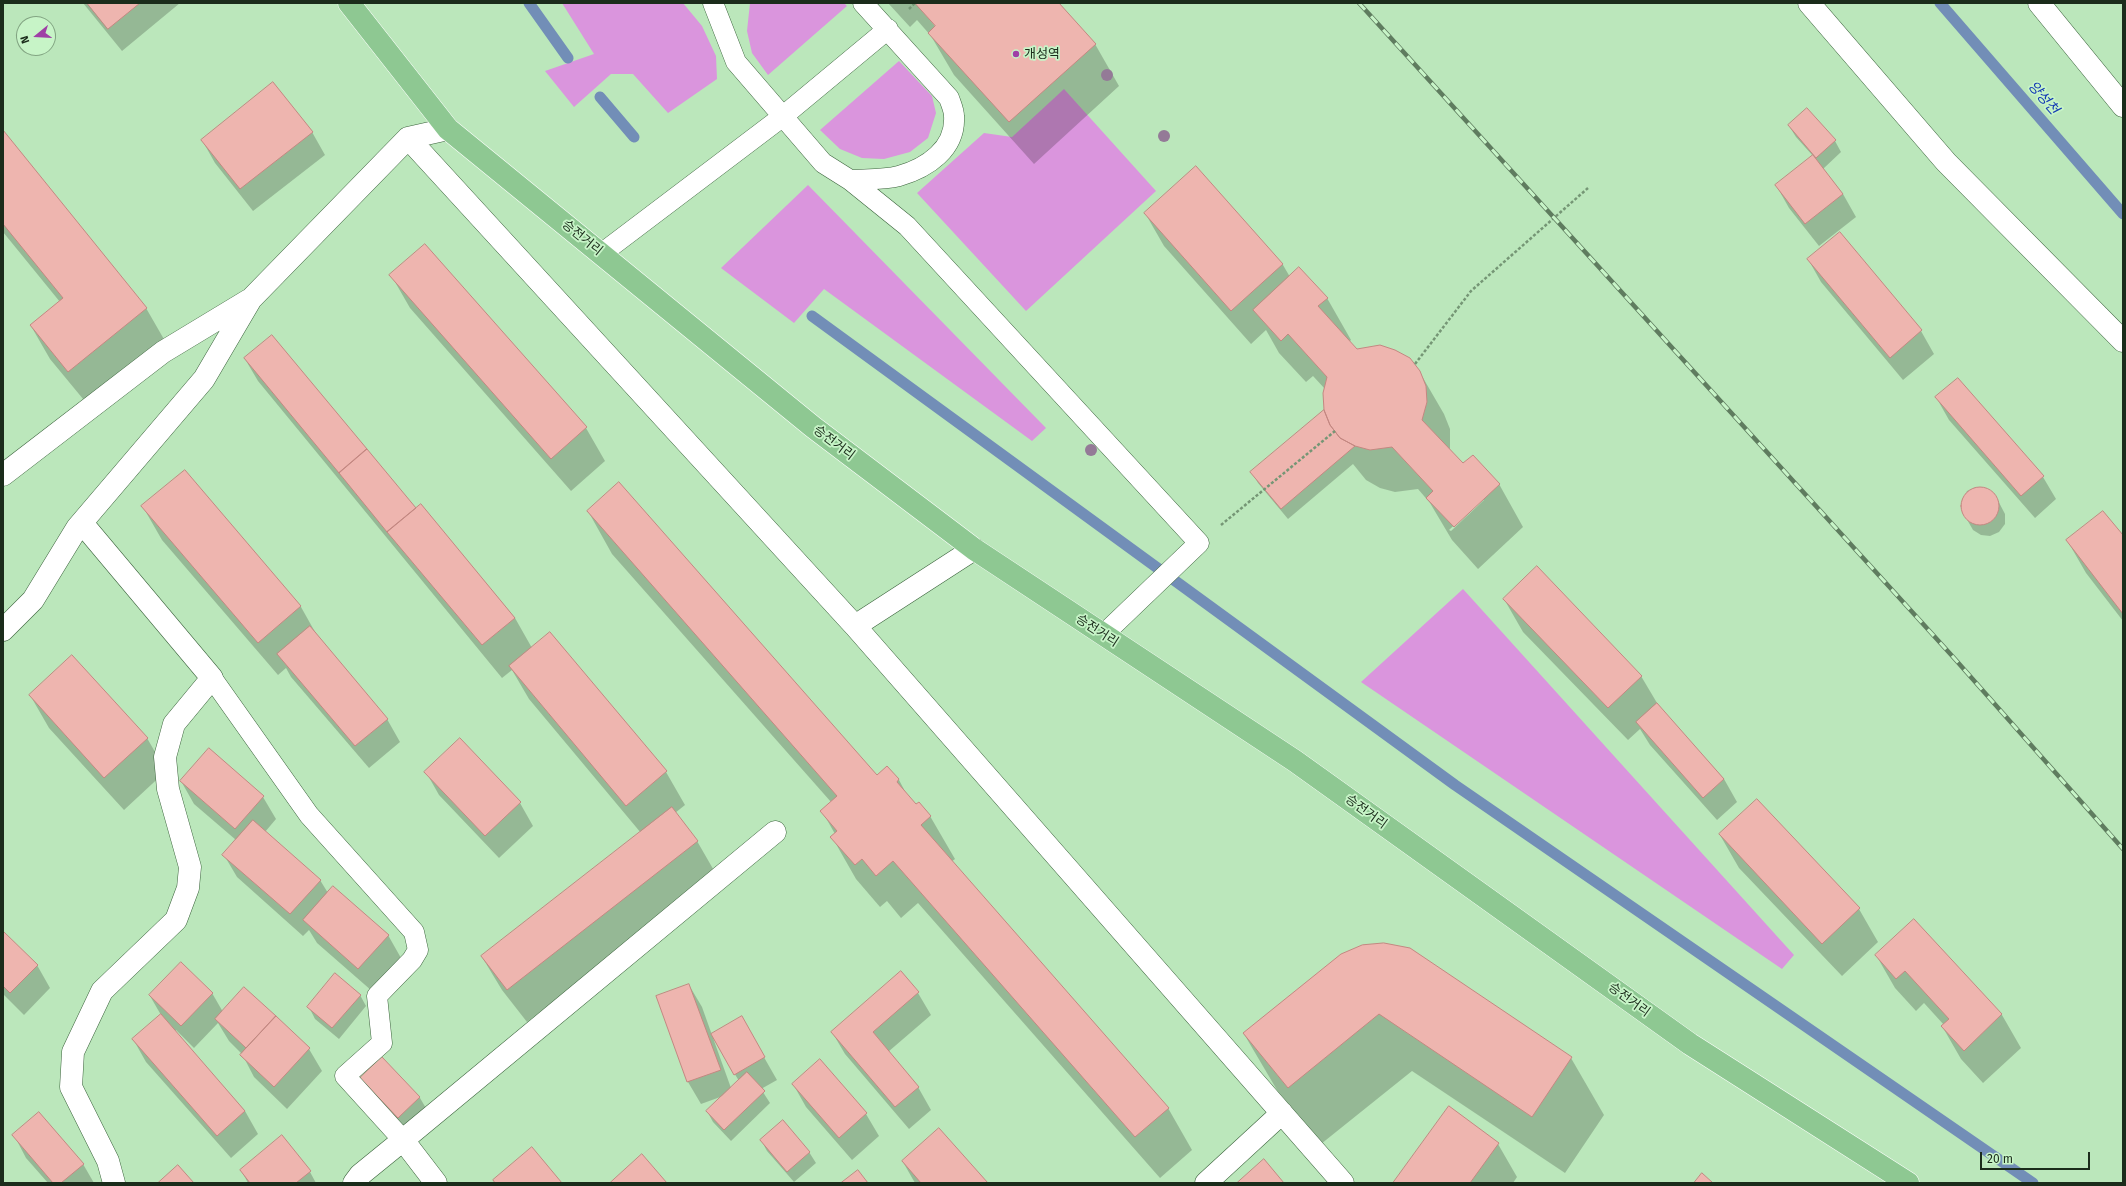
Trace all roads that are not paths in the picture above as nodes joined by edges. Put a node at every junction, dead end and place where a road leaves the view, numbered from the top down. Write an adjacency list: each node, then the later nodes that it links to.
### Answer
1 (349, 3): 9 (main road, 승전거리)
2 (863, 3): 6 (lane)
3 (1809, 3): 14 (street)
4 (2039, 3): 7 (street)
5 (717, 7): 8 (lane)
6 (888, 29): 8 (lane); 11 (lane)
7 (2123, 106)
8 (782, 118): 11 (lane); 12 (lane)
9 (448, 129): 10 (street); 12 (main road, 승전거리)
10 (408, 138): 13 (street); 18 (street)
11 (850, 180): 20 (lane)
12 (601, 254): 17 (main road, 승전거리)
13 (251, 299): 15 (street); 16 (street)
14 (2123, 340)
15 (3, 475)
16 (82, 523): 19 (street); 21 (street)
17 (974, 549): 18 (street); 20 (main road, 승전거리)
18 (855, 626): 23 (street)
19 (3, 630)
20 (1103, 635): 30 (main road, 승전거리)
21 (212, 678): 24 (lane); 26 (street)
22 (775, 832): 24 (street)
23 (1282, 1113): 28 (street); 29 (street)
24 (403, 1140): 25 (street); 27 (street)
25 (358, 1180)
26 (114, 1183)
27 (436, 1183)
28 (1206, 1183)
29 (1343, 1183)
30 (1908, 1183)

